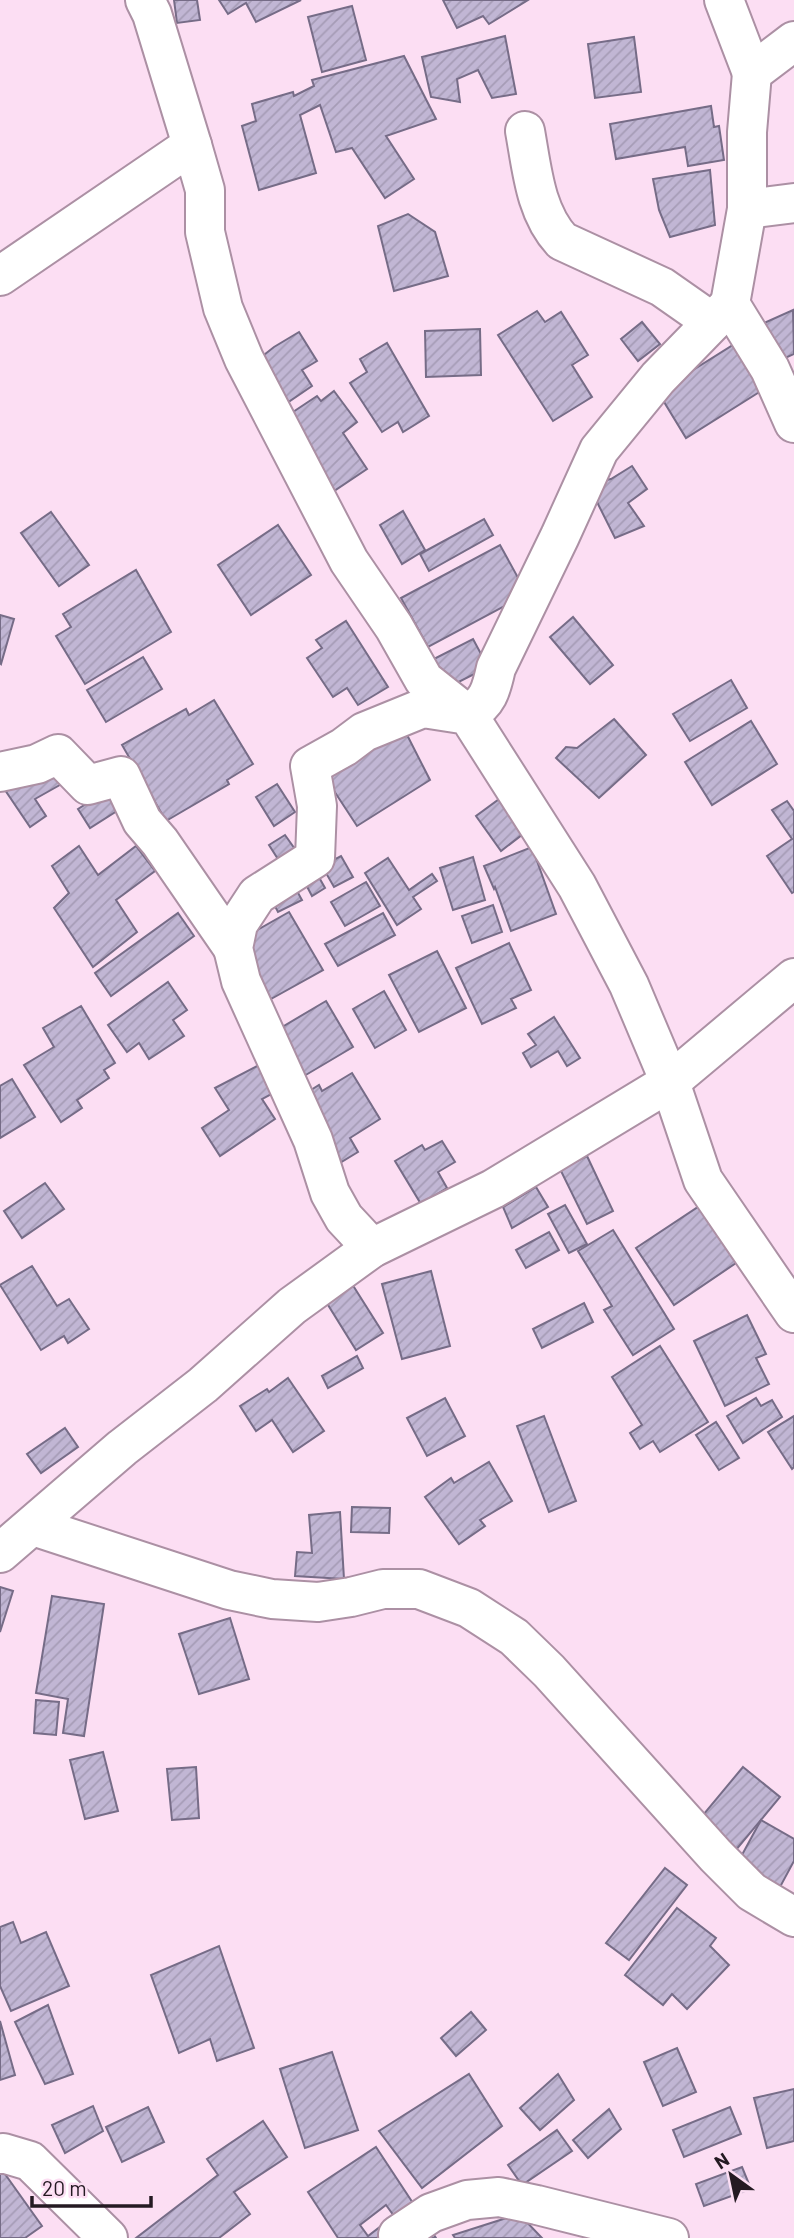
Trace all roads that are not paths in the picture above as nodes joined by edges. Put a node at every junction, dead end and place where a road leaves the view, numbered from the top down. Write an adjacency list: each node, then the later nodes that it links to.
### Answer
1 (145, 0): 6 (street)
2 (724, 0): 4 (street)
3 (794, 41): 4 (street)
4 (752, 73): 8 (street)
5 (525, 131): 10 (street)
6 (192, 145): 9 (street); 12 (street)
7 (794, 203): 8 (street)
8 (747, 209): 10 (street)
9 (0, 276)
10 (721, 313): 11 (street); 12 (street)
11 (794, 423)
12 (468, 715): 14 (street); 16 (street)
13 (0, 772): 14 (street)
14 (233, 948): 17 (street)
15 (794, 978): 16 (street)
16 (670, 1082): 17 (street); 18 (street)
17 (372, 1248): 19 (street)
18 (794, 1313)
19 (33, 1526): 20 (street); 21 (street)
20 (0, 1553)
21 (794, 1917)
22 (0, 2154): 24 (street)
23 (398, 2235): 25 (street)
24 (108, 2238)
25 (669, 2238)

